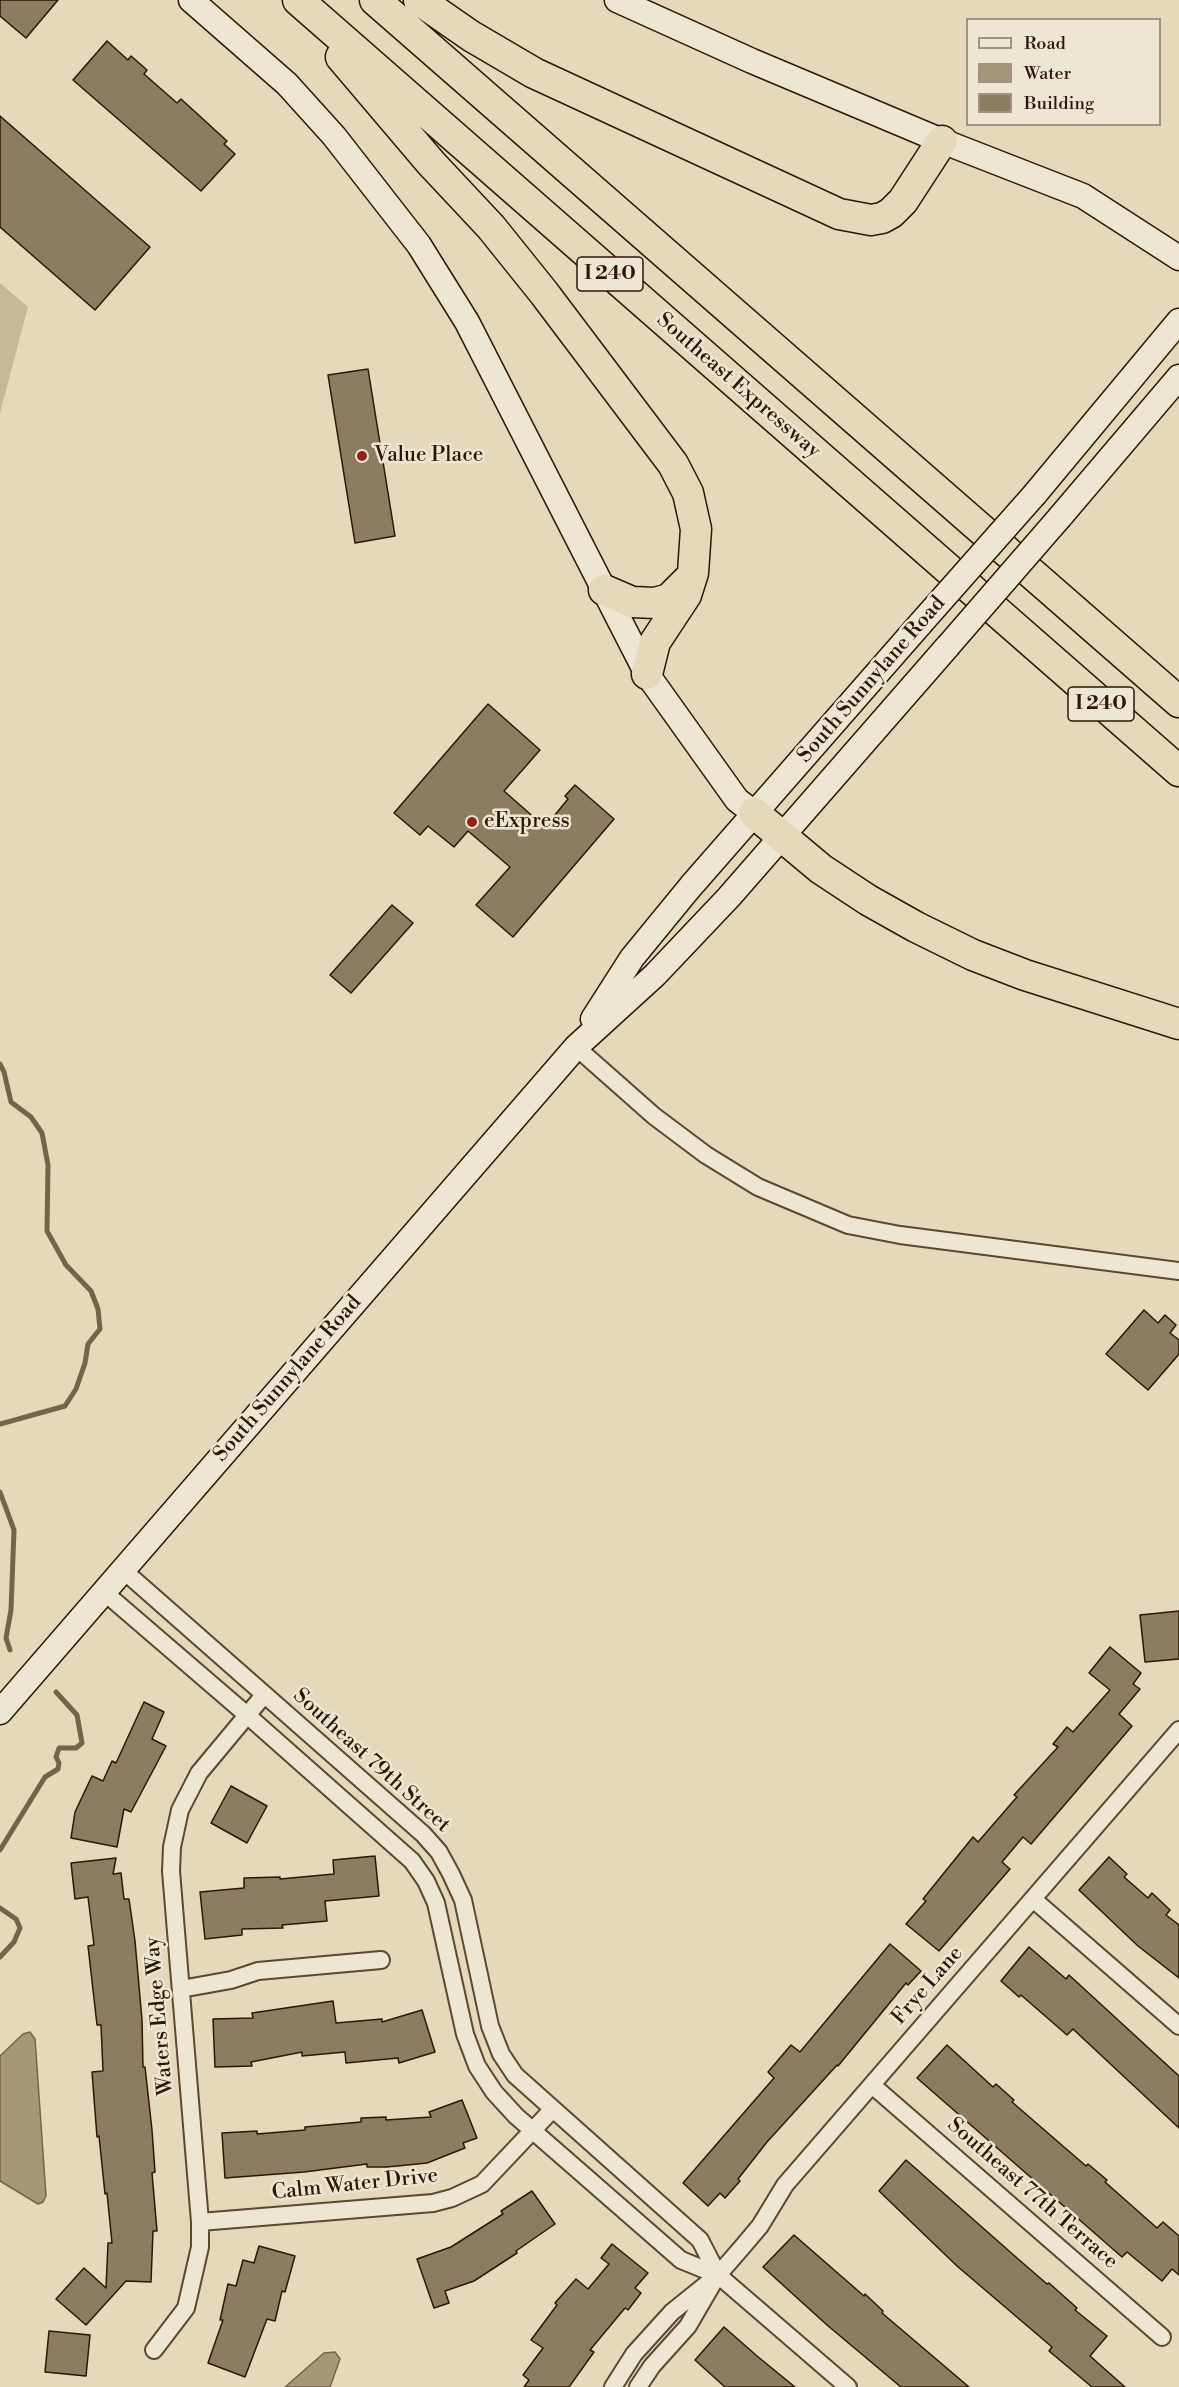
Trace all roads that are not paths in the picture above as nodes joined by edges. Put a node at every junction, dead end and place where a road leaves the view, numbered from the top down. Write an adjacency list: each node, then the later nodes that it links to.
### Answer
1 (191, 0): 12 (main road)
2 (292, 0): 11 (highway)
3 (298, 0): 15 (highway, Southeast Expressway / I 240)
4 (375, 0): 14 (highway, I 240)
5 (419, 0): 7 (highway)
6 (617, 0): 7 (main road)
7 (942, 141): 8 (main road)
8 (1179, 258)
9 (1179, 321): 16 (main road, South Sunnylane Road, bridge)
10 (1179, 377): 17 (main road, South Sunnylane Road, bridge)
11 (693, 573): 12 (highway); 13 (highway)
12 (604, 590): 13 (main road)
13 (647, 674): 16 (main road)
14 (1179, 702)
15 (1179, 771)
16 (754, 813): 17 (highway); 19 (main road, South Sunnylane Road)
17 (781, 836): 18 (highway); 19 (main road, South Sunnylane Road)
18 (1179, 1024)
19 (576, 1047): 20 (street); 21 (main road, South Sunnylane Road)
20 (1179, 1271)
21 (123, 1570): 22 (main road, South Sunnylane Road); 23 (street, Southeast 79th Street)
22 (104, 1592): 24 (main road, South Sunnylane Road); 25 (street, Southeast 79th Street)
23 (264, 1695): 25 (street, Waters Edge Way); 32 (street, Southeast 79th Street)
24 (0, 1712)
25 (247, 1715): 29 (street, Waters Edge Way); 33 (street, Southeast 79th Street)
26 (1179, 1730): 27 (street, Frye Lane)
27 (1033, 1899): 30 (street); 31 (street, Frye Lane)
28 (381, 1960): 29 (street)
29 (181, 1989): 34 (street, Waters Edge Way)
30 (1179, 2026)
31 (872, 2085): 35 (street, Frye Lane); 36 (street, Southeast 77th Terrace)
32 (552, 2110): 33 (street, Calm Water Drive); 35 (street, Southeast 79th Street)
33 (534, 2131): 34 (street, Calm Water Drive); 35 (street, Southeast 79th Street)
34 (200, 2222): 37 (street, Waters Edge Way)
35 (718, 2275): 38 (street, Frye Lane); 39 (street, Frye Lane); 40 (street, Southeast 79th Street)
36 (1162, 2337)
37 (154, 2350)
38 (613, 2387)
39 (638, 2387)
40 (848, 2387)

